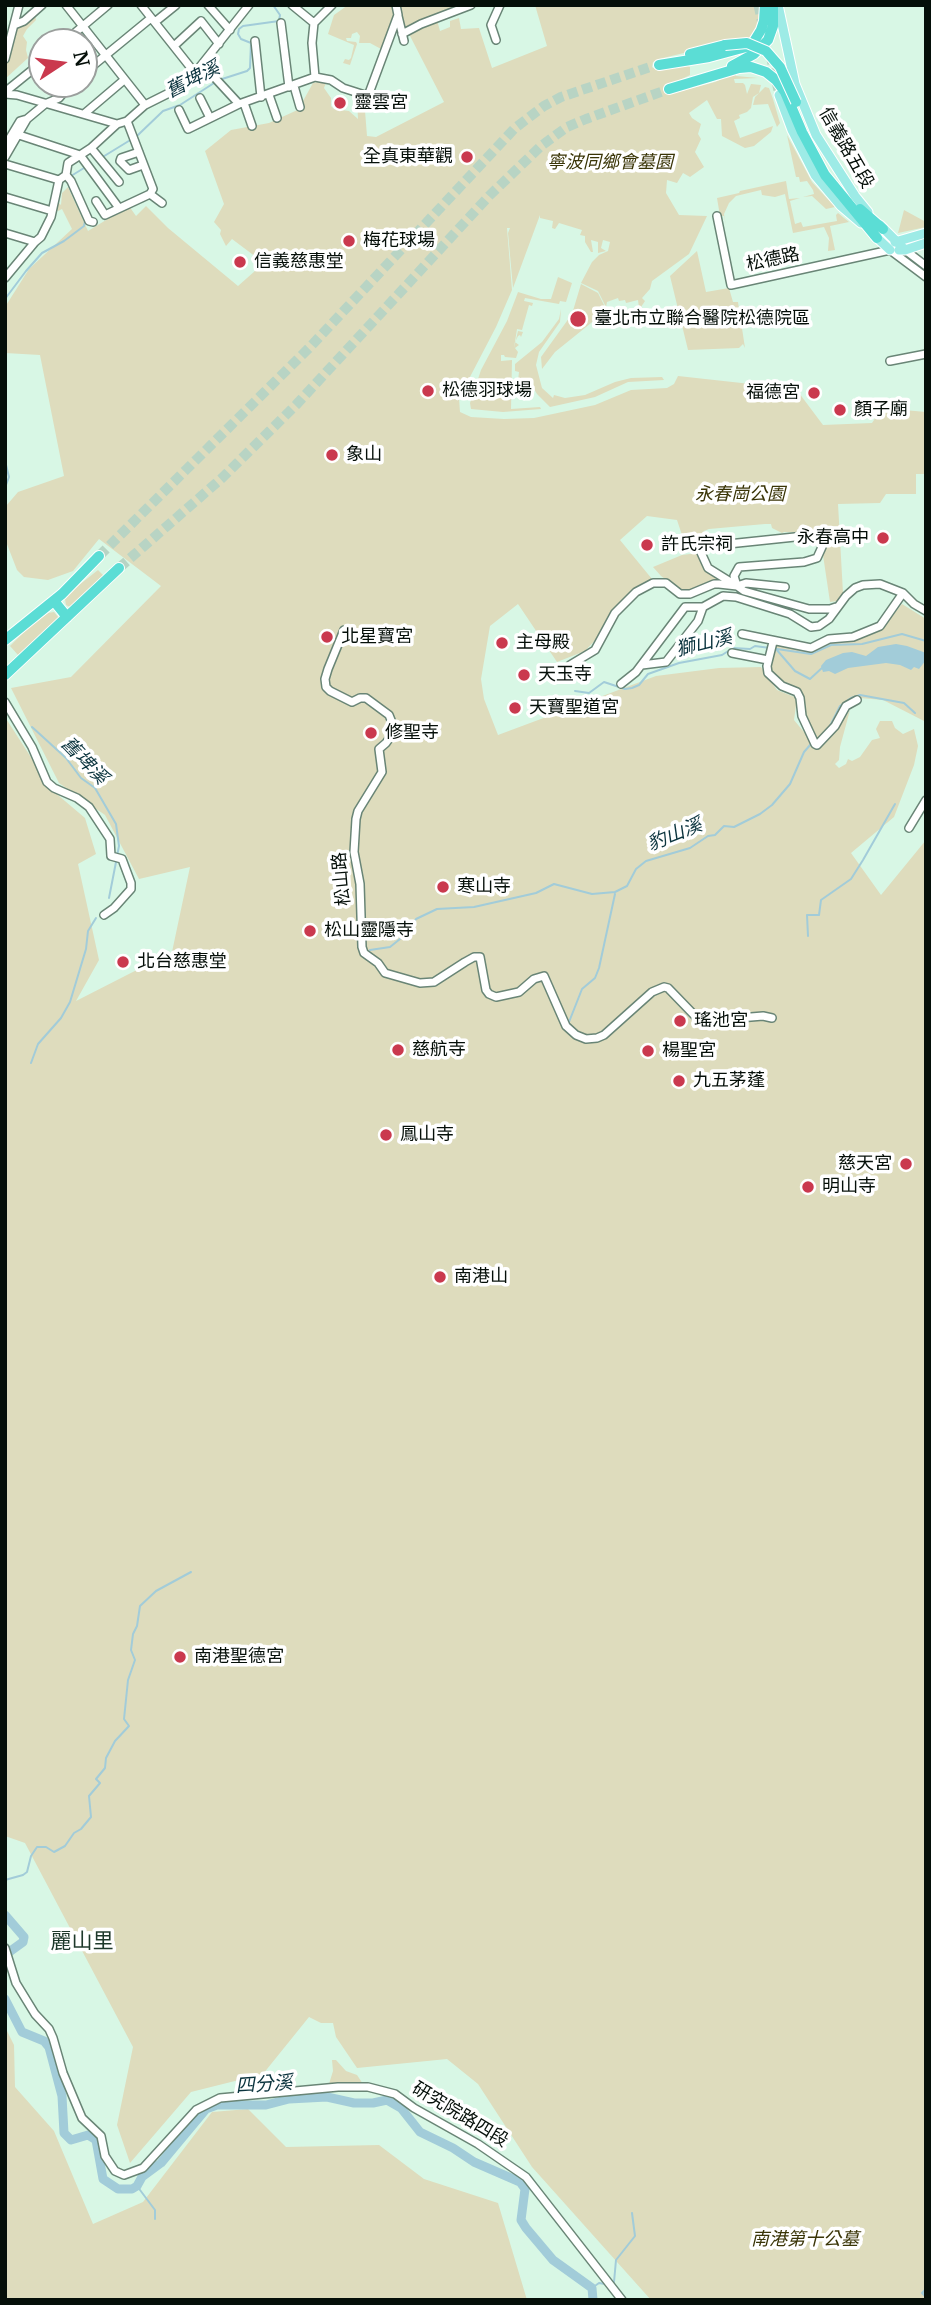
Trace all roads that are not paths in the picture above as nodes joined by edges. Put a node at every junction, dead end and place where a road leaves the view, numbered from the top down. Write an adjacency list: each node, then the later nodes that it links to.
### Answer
1 (19, 5): 21 (street)
2 (42, 5): 21 (street)
3 (65, 5): 20 (street)
4 (108, 5): 20 (street)
5 (141, 5): 17 (street)
6 (176, 5): 17 (street)
7 (208, 5): 23 (street)
8 (292, 5): 19 (street)
9 (332, 5): 19 (street)
10 (396, 5): 16 (street)
11 (471, 5): 16 (street)
12 (500, 5): 24 (street)
13 (765, 5): 30 (highway)
14 (775, 5): 36 (highway); 77 (main road, 信義路五段)
15 (248, 6): 23 (street)
16 (398, 15): 35 (street)
17 (153, 20): 27 (street); 28 (street)
18 (281, 23): 38 (street)
19 (314, 23): 35 (street)
20 (82, 26): 22 (street); 28 (street)
21 (13, 28): 29 (street)
22 (80, 28)
23 (230, 30): 26 (street)
24 (496, 40)
25 (255, 41): 42 (street)
26 (219, 44): 27 (street); 32 (street)
27 (174, 46): 33 (street)
28 (104, 55): 31 (street); 37 (street)
29 (5, 59)
30 (696, 59): 36 (highway); 77 (highway, bridge)
31 (98, 60)
32 (203, 65): 33 (street); 46 (street)
33 (195, 73): 47 (street)
34 (28, 74): 40 (street)
35 (315, 77): 38 (street)
36 (706, 77): 39 (highway); 77 (highway)
37 (124, 80): 47 (street); 50 (street)
38 (292, 87): 42 (street); 48 (street)
39 (669, 89)
40 (5, 93): 45 (street)
41 (779, 95): 77 (main road, 信義路五段)
42 (265, 96): 46 (street); 52 (street)
43 (59, 98): 45 (street)
44 (200, 98): 51 (street)
45 (45, 104): 50 (street); 53 (street)
46 (242, 104): 51 (street); 56 (street)
47 (145, 105): 54 (street)
48 (300, 107)
49 (179, 110): 51 (street)
50 (84, 114): 55 (street)
51 (210, 118)
52 (277, 118)
53 (27, 119): 57 (street); 58 (street)
54 (127, 121): 55 (street); 60 (street)
55 (117, 124): 59 (street)
56 (252, 126)
57 (19, 135): 61 (street); 62 (street)
58 (5, 146)
59 (91, 148): 61 (street); 66 (street)
60 (139, 152): 64 (street); 64 (street)
61 (80, 155): 65 (street); 71 (street)
62 (5, 157)
63 (5, 164): 65 (street)
64 (143, 165): 67 (street)
65 (62, 178): 72 (street); 74 (street)
66 (119, 182)
67 (150, 194): 70 (street); 71 (street)
68 (5, 197): 72 (street)
69 (96, 201): 71 (street)
70 (162, 203)
71 (119, 208)
72 (52, 211): 79 (street)
73 (717, 216): 81 (street, 松德路)
74 (93, 222)
75 (5, 233): 79 (street)
76 (926, 233): 78 (main road)
77 (880, 234): 78 (main road, 信義路五段); 81 (main road, 信義路五段)
78 (896, 240): 81 (main road); 82 (main road, 信義路五段)
79 (35, 242): 85 (street)
80 (926, 243): 82 (main road, 松德路)
81 (890, 250): 82 (main road, 松德路); 84 (street)
82 (905, 250): 83 (street)
83 (926, 266)
84 (926, 277)
85 (5, 278)
86 (926, 354): 87 (street)
87 (890, 361)
88 (99, 556): 94 (highway)
89 (119, 568): 98 (highway)
90 (728, 581): 90 (street); 91 (street); 91 (street); 106 (street)
91 (737, 586): 92 (street); 96 (street)
92 (785, 587)
93 (903, 593): 96 (street); 97 (street); 102 (street)
94 (54, 601): 98 (highway); 101 (highway)
95 (703, 607): 96 (street); 105 (street); 105 (street)
96 (837, 607)
97 (926, 611)
98 (67, 617): 107 (highway)
99 (344, 630): 114 (street, 松山路)
100 (742, 634): 102 (street)
101 (5, 640)
102 (772, 646): 104 (street)
103 (732, 653): 104 (street)
104 (768, 660): 109 (street)
105 (642, 665): 108 (street)
106 (570, 666)
107 (5, 674)
108 (621, 684)
109 (853, 698)
110 (5, 702): 113 (street)
111 (926, 800): 112 (street)
112 (909, 828)
113 (104, 915)
114 (772, 1018)
115 (6, 1951): 116 (street, 研究院路四段)
116 (622, 2300)

